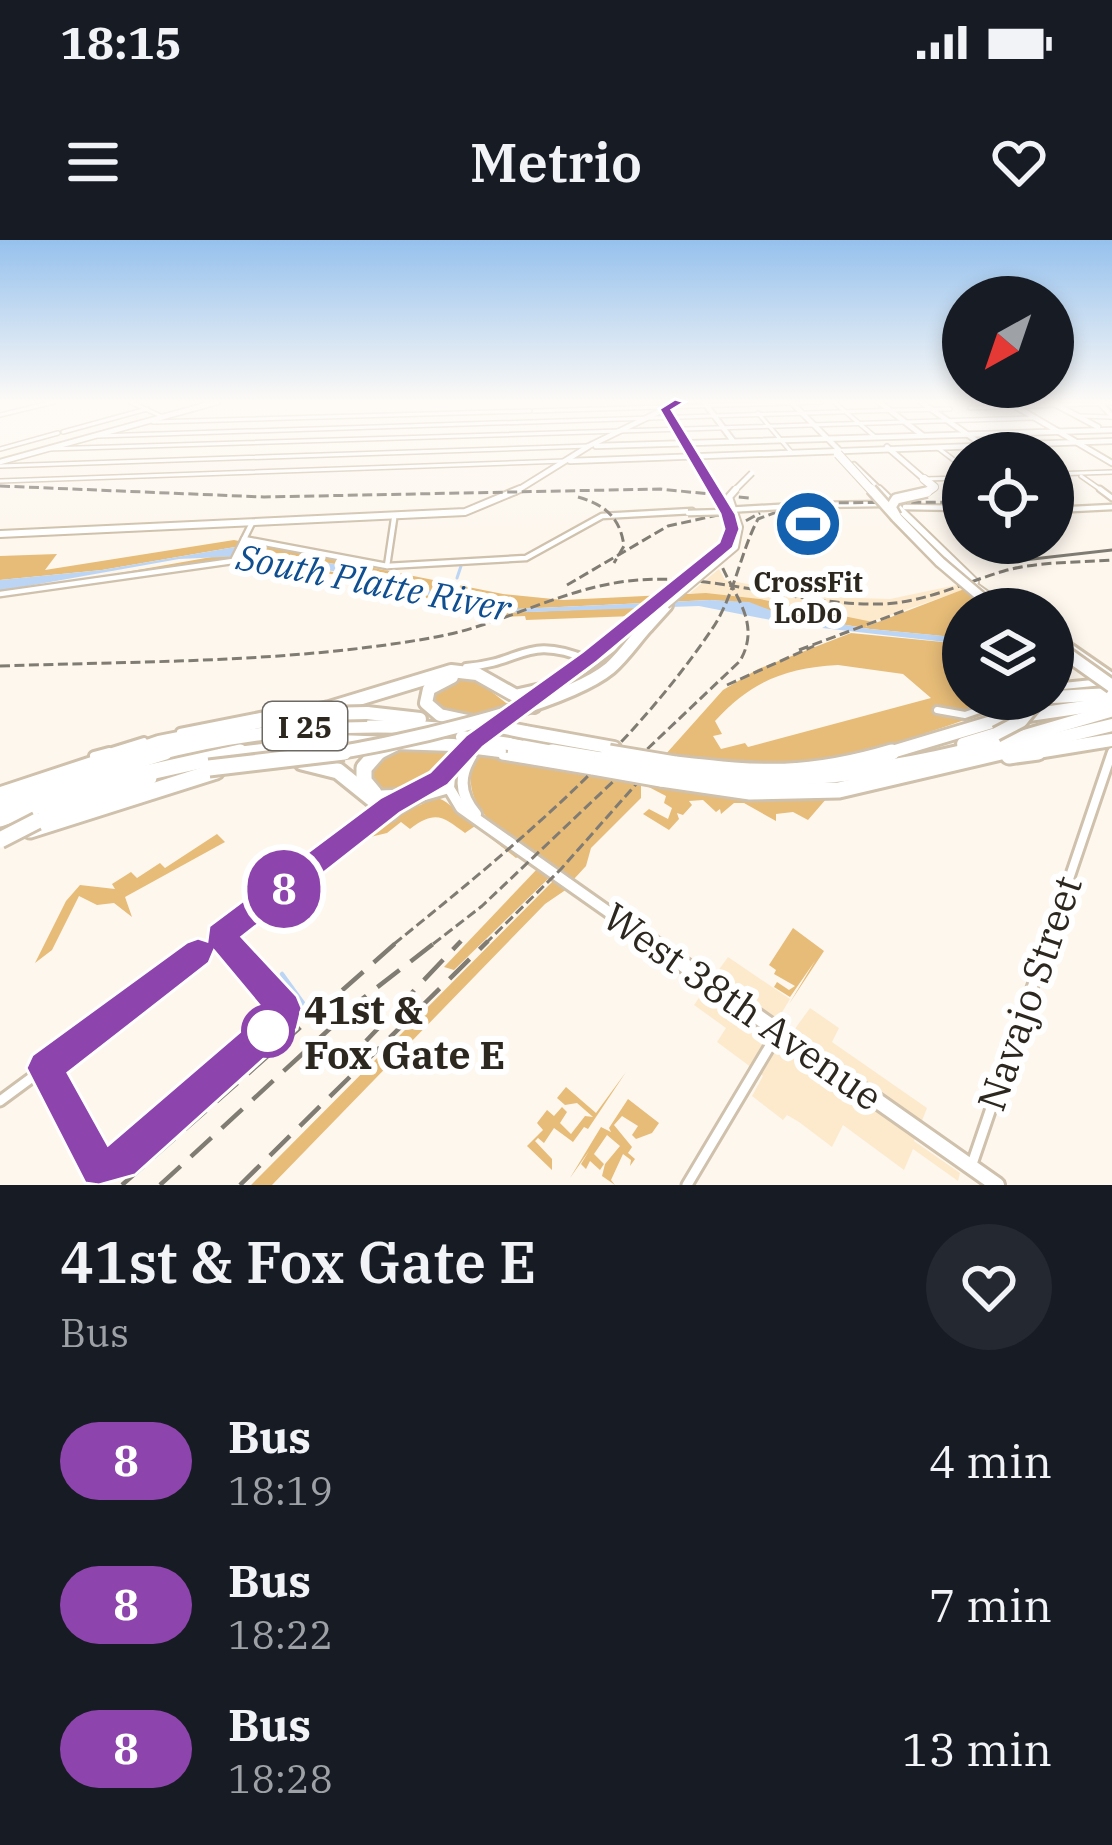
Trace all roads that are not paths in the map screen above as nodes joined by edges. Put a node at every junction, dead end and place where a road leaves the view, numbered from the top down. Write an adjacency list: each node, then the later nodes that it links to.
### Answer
1 (57, 446): 13 (main road)
2 (155, 446): 13 (street)
3 (587, 446): 21 (street)
4 (590, 446): 20 (main road)
5 (687, 446): 19 (main road)
6 (737, 446): 18 (main road)
7 (787, 446): 16 (street)
8 (833, 446): 17 (main road)
9 (886, 446): 14 (main road)
10 (1084, 446): 23 (main road)
11 (938, 448): 12 (main road); 14 (main road); 15 (street)
12 (942, 448)
13 (47, 449): 21 (main road)
14 (890, 449): 17 (main road); 28 (main road)
15 (942, 451)
16 (792, 452): 17 (main road); 18 (main road)
17 (839, 453): 35 (highway, bridge); 42 (main road)
18 (743, 454): 19 (main road); 33 (main road, bridge)
19 (693, 456): 20 (main road); 33 (main road, bridge)
20 (565, 461): 22 (main road); 34 (main road)
21 (0, 464)
22 (552, 464): 26 (street); 34 (main road)
23 (1112, 467): 25 (street)
24 (1074, 473): 25 (street)
25 (1077, 473): 29 (street)
26 (0, 481)
27 (942, 482): 28 (street)
28 (928, 485): 35 (highway, bridge)
29 (1112, 498)
30 (942, 508): 33 (street, bridge)
31 (1112, 508): 32 (street)
32 (1074, 510)
33 (730, 511): 40 (street, bridge); 44 (main road, bridge); 45 (main road, bridge)
34 (436, 517): 36 (main road); 37 (main road)
35 (896, 517): 41 (highway, bridge)
36 (394, 519): 37 (main road); 40 (street)
37 (252, 524): 38 (main road); 39 (street)
38 (0, 535)
39 (243, 541): 40 (street); 43 (street)
40 (384, 566)
41 (969, 588)
42 (983, 588)
43 (0, 595)
44 (666, 605): 45 (highway, bridge); 45 (main road, bridge)
45 (644, 622): 46 (main road); 77 (highway, bridge)
46 (589, 661): 49 (main road); 54 (main road); 76 (street)
47 (1074, 661): 53 (highway, bridge)
48 (486, 681): 51 (highway); 54 (highway); 57 (highway); 59 (highway); 61 (highway); 67 (highway)
49 (546, 689): 51 (highway); 54 (main road)
50 (1074, 691): 53 (street)
51 (512, 693): 54 (highway)
52 (1074, 697): 53 (highway)
53 (1111, 697): 65 (highway, I 25); 69 (highway, I 25); 71 (highway)
54 (529, 706): 59 (main road); 72 (main road)
55 (938, 710): 56 (street)
56 (942, 711)
57 (284, 716): 60 (highway, bridge); 76 (highway)
58 (1017, 720): 65 (highway, bridge)
59 (500, 723): 61 (main road)
60 (444, 727): 61 (highway, I 25); 67 (highway, I 25)
61 (465, 739): 63 (highway, I 25, bridge); 63 (highway, I 25, bridge); 64 (highway, I 25); 72 (main road); 75 (main road); 76 (highway)
62 (1112, 740): 69 (highway)
63 (513, 741): 68 (highway, I 25); 68 (highway)
64 (414, 742): 67 (highway, I 25); 75 (highway)
65 (947, 743): 70 (highway, I 25); 71 (highway)
66 (1112, 751): 81 (street, Navajo Street)
67 (184, 753): 76 (highway); 76 (highway, I 25)
68 (604, 757): 70 (highway, I 25, bridge); 70 (highway, I 25, bridge)
69 (937, 768): 70 (highway, I 25)
70 (668, 772): 71 (highway)
71 (821, 781)
72 (454, 785): 73 (main road); 74 (main road, West 38th Avenue); 75 (main road); 78 (main road, West 38th Avenue)
73 (433, 792): 74 (main road); 75 (main road)
74 (456, 802): 78 (main road, West 38th Avenue)
75 (395, 803): 77 (highway); 80 (street)
76 (0, 818): 77 (highway, bridge)
77 (46, 820)
78 (489, 826): 79 (main road, West 38th Avenue)
79 (779, 1031): 81 (main road, West 38th Avenue); 82 (street)
80 (0, 1101)
81 (972, 1167): 83 (main road, West 38th Avenue)
82 (688, 1185)
83 (997, 1185)

